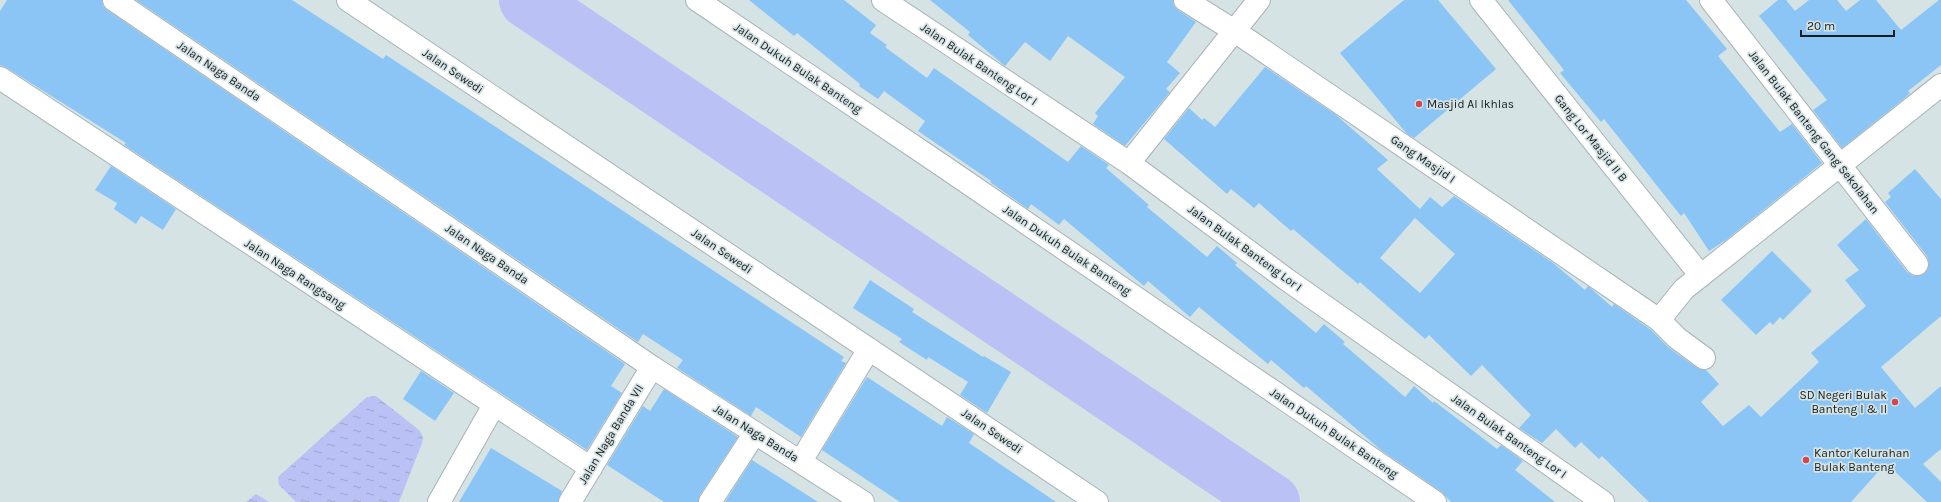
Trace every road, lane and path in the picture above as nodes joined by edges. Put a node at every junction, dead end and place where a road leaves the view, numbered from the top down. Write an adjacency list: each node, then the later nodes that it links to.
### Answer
1 (114, 0): 19 (street, Jalan Naga Banda)
2 (348, 0): 17 (street, Jalan Sewedi)
3 (697, 0): 29 (street, Jalan Dukuh Bulak Banteng)
4 (883, 0): 12 (street, Jalan Bulak Banteng Lor I)
5 (1185, 0): 9 (street, Gang Masjid I)
6 (1259, 0): 9 (street)
7 (1481, 0): 15 (street, Gang Lor Masjid II B)
8 (1711, 0): 13 (street, Jalan Bulak Banteng Gang Sekolahan)
9 (1233, 30): 12 (street); 16 (street, Gang Masjid I)
10 (0, 78): 20 (street, Jalan Naga Rangsang)
11 (1941, 85): 13 (street)
12 (1129, 163): 30 (street, Jalan Bulak Banteng Lor I)
13 (1840, 166): 14 (street, Jalan Bulak Banteng Gang Sekolahan); 15 (street)
14 (1917, 264)
15 (1701, 276): 16 (street)
16 (1659, 320): 18 (street, Gang Masjid I)
17 (869, 349): 22 (street); 28 (street, Jalan Sewedi)
18 (1704, 358)
19 (652, 367): 21 (street, Jalan Naga Banda); 23 (street, Jalan Naga Banda VII)
20 (494, 405): 23 (street, Jalan Naga Rangsang); 25 (street)
21 (755, 433): 22 (street, Jalan Naga Banda); 27 (street)
22 (800, 461): 24 (street, Jalan Naga Banda)
23 (591, 468): 26 (street, Jalan Naga Banda VII)
24 (861, 501)
25 (440, 502)
26 (570, 502)
27 (710, 502)
28 (1098, 502)
29 (1435, 502)
30 (1603, 502)

